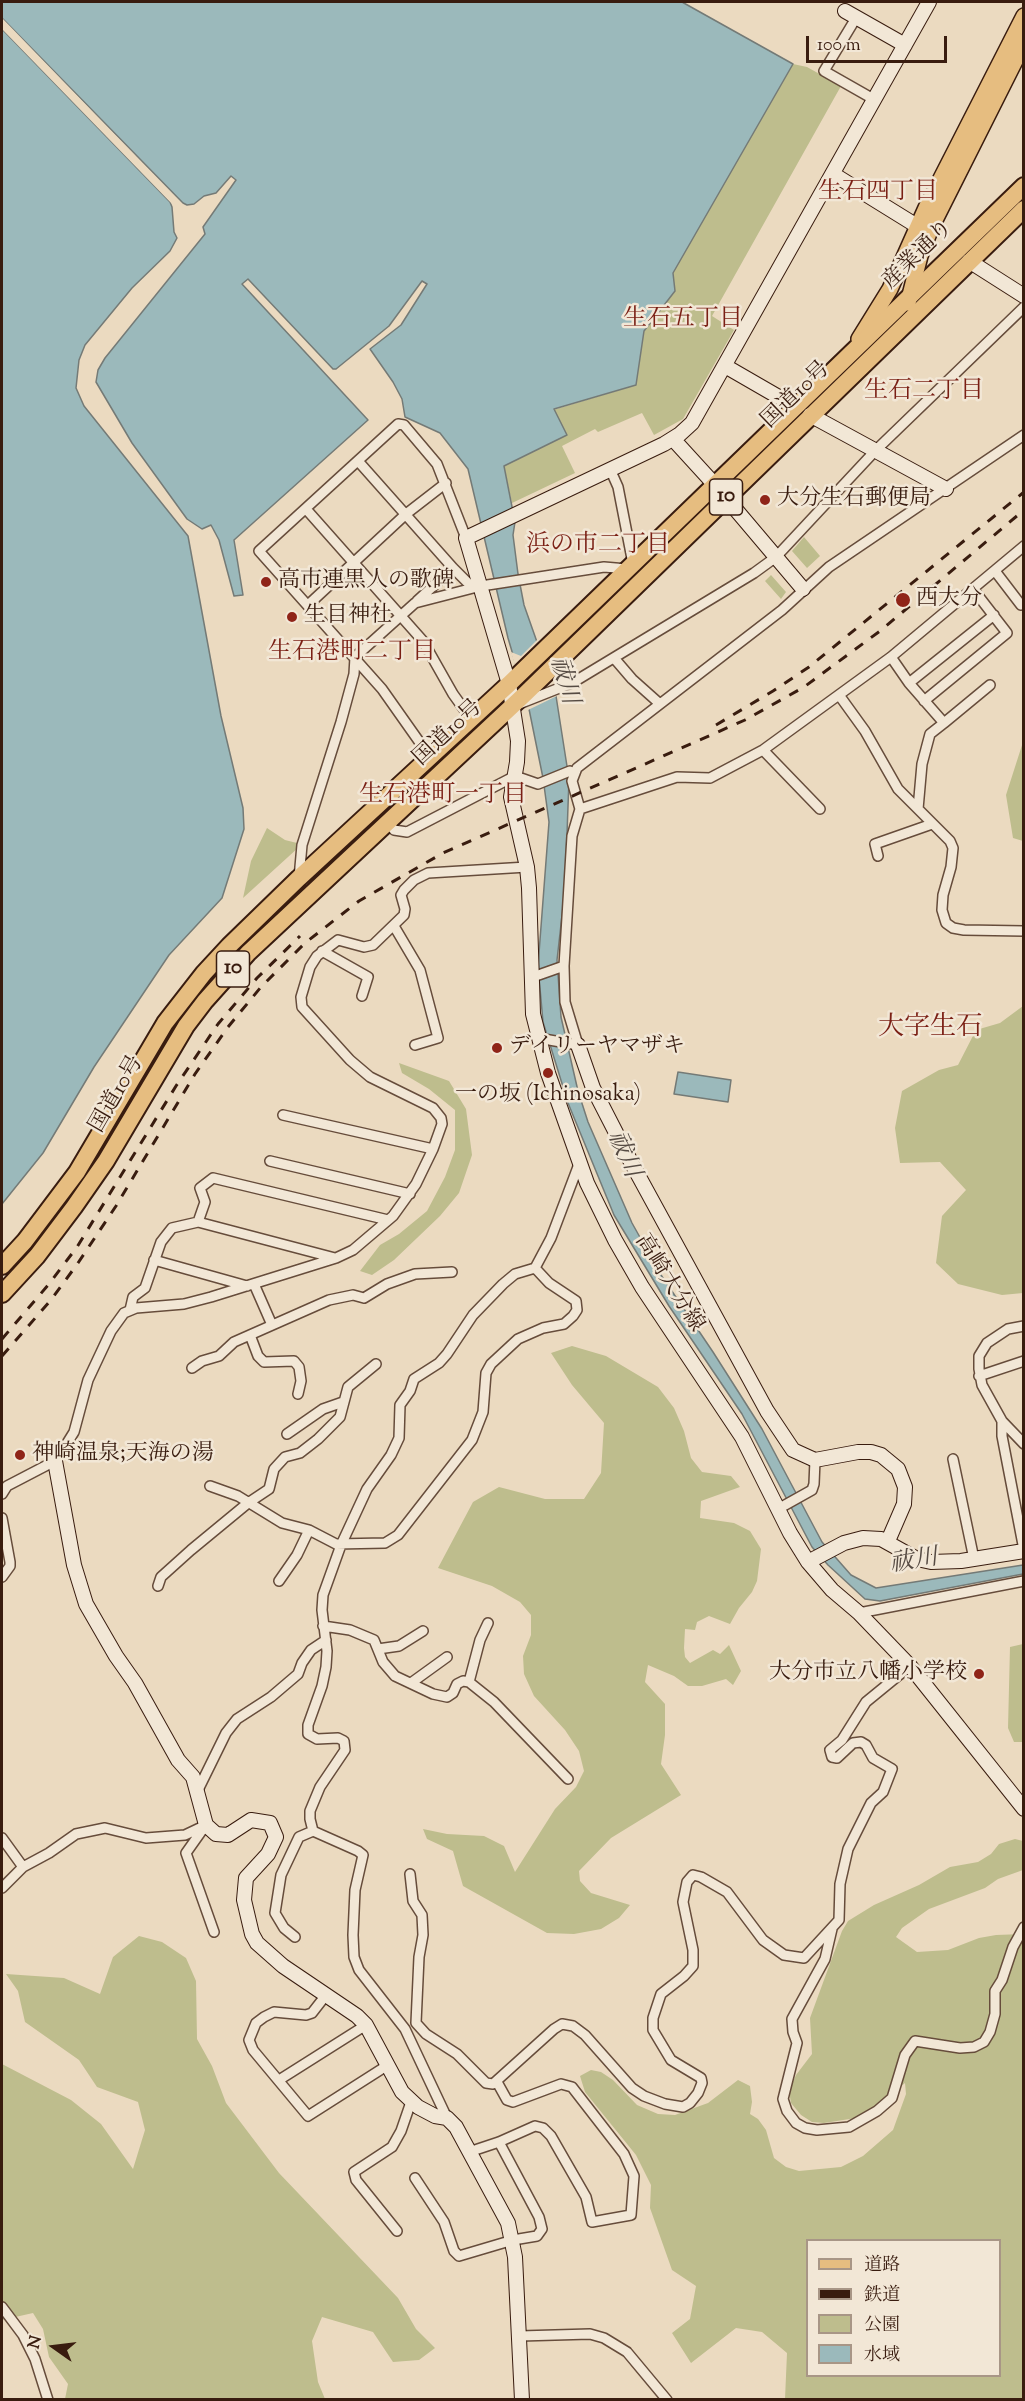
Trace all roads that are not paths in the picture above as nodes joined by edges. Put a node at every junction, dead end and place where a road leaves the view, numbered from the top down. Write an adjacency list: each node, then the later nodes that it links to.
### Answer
1 (929, 2): 4 (street)
2 (850, 10): 4 (street); 6 (street)
3 (1023, 16): 10 (main road)
4 (905, 45): 6 (street)
5 (1022, 51): 13 (main road)
6 (875, 100): 7 (street)
7 (833, 174): 10 (street); 17 (street)
8 (1023, 186): 13 (highway, 産業通り / 10)
9 (1023, 209): 11 (highway, 産業通り / 10)
10 (917, 226): 16 (main road)
11 (969, 261): 12 (street); 15 (highway, 産業通り / 10)
12 (1023, 296)
13 (909, 297): 15 (main road); 16 (highway, 産業通り / 10)
14 (1023, 307): 21 (street)
15 (902, 325): 18 (highway, 国道10号 / 10)
16 (845, 359): 18 (highway, 国道10号 / 10)
17 (725, 366): 18 (street); 20 (street)
18 (803, 411): 21 (street); 26 (highway, 国道10号 / 10)
19 (1023, 435): 25 (street)
20 (673, 439): 23 (street); 26 (street)
21 (875, 451): 25 (street); 31 (street)
22 (358, 462): 24 (street); 27 (street); 28 (street)
23 (610, 469): 29 (street); 33 (street)
24 (446, 483): 28 (street); 29 (street)
25 (946, 489): 38 (street)
26 (720, 491): 31 (street); 33 (highway, 国道10号 / 10); 47 (highway, 国道10号 / 10)
27 (306, 509): 32 (street); 40 (street)
28 (406, 514): 32 (street); 34 (street)
29 (466, 538): 36 (street, 高崎大分線)
30 (1023, 546): 35 (street)
31 (776, 557): 38 (street); 46 (street)
32 (355, 563): 40 (street); 42 (street)
33 (631, 567): 36 (street); 48 (highway, 国道10号 / 10)
34 (453, 568): 36 (street); 39 (street)
35 (994, 571): 37 (street); 41 (street)
36 (487, 585): 39 (street); 48 (street, 高崎大分線)
37 (974, 589): 43 (street); 45 (street)
38 (803, 590): 55 (street)
39 (416, 603): 42 (street)
40 (308, 605): 44 (street)
41 (1021, 605)
42 (401, 615): 44 (street); 56 (street)
43 (994, 615): 50 (street); 54 (street)
44 (356, 657): 59 (street); 69 (street)
45 (891, 657): 50 (street); 52 (street)
46 (614, 658): 49 (street); 55 (street)
47 (554, 665): 49 (street); 53 (highway, 国道10号 / 10)
48 (514, 680): 53 (street, 高崎大分線); 56 (highway, 国道10号 / 10)
49 (572, 683): 53 (street)
50 (909, 683): 54 (street)
51 (990, 685): 57 (street)
52 (839, 695): 58 (street); 64 (street)
53 (521, 701): 61 (street, 高崎大分線); 65 (highway, 国道10号 / 10)
54 (924, 701): 57 (street)
55 (660, 704): 60 (street)
56 (471, 720): 59 (highway, 国道10号 / 10)
57 (944, 723): 64 (street)
58 (763, 750): 62 (street); 63 (street)
59 (430, 757): 69 (highway, 国道10号 / 10)
60 (572, 772): 61 (street); 62 (street)
61 (515, 776): 65 (street); 68 (street, 高崎大分線)
62 (580, 809): 73 (street)
63 (820, 809)
64 (918, 809): 66 (street)
65 (388, 822): 92 (highway, 国道10号 / 10)
66 (932, 824): 67 (street); 71 (street)
67 (878, 855)
68 (527, 867): 70 (street); 74 (street, 高崎大分線)
69 (299, 878): 88 (highway, 国道10号 / 10)
70 (394, 926): 72 (street); 77 (street)
71 (1023, 931)
72 (322, 951): 75 (street); 80 (street)
73 (562, 967): 74 (street); 78 (street)
74 (533, 977): 76 (street, 高崎大分線)
75 (362, 996)
76 (542, 1039): 78 (street); 82 (street, 高崎大分線)
77 (415, 1045)
78 (575, 1045): 108 (street)
79 (283, 1115): 80 (street)
80 (433, 1149): 83 (street)
81 (270, 1161): 83 (street)
82 (579, 1164): 89 (street); 113 (street, 高崎大分線)
83 (410, 1194): 84 (street)
84 (388, 1220): 85 (street); 86 (street)
85 (198, 1222): 86 (street); 87 (street)
86 (336, 1258): 91 (street)
87 (154, 1260): 91 (street); 93 (street)
88 (2, 1266)
89 (535, 1268): 117 (street); 117 (street)
90 (452, 1272): 94 (street)
91 (250, 1286): 93 (street); 94 (street)
92 (2, 1294)
93 (130, 1310): 109 (street)
94 (272, 1325): 96 (street)
95 (1023, 1326): 100 (street)
96 (250, 1335): 99 (street); 101 (street)
97 (1023, 1361): 100 (street)
98 (376, 1364): 102 (street)
99 (192, 1368)
100 (979, 1376): 103 (street)
101 (298, 1394)
102 (343, 1402): 104 (street); 112 (street)
103 (1002, 1421): 105 (street); 118 (street)
104 (287, 1434)
105 (1019, 1434): 106 (street)
106 (1023, 1444)
107 (953, 1459): 119 (street)
108 (815, 1460): 113 (street); 116 (street)
109 (55, 1461): 111 (street); 136 (street)
110 (210, 1486): 112 (street)
111 (2, 1494)
112 (248, 1503): 115 (street); 124 (street)
113 (781, 1508): 120 (street, 高崎大分線)
114 (2, 1518): 121 (street)
115 (309, 1530): 117 (street); 122 (street)
116 (888, 1542): 119 (street); 120 (street)
117 (341, 1545): 127 (street)
118 (1023, 1551): 119 (street)
119 (974, 1559)
120 (812, 1560): 125 (street, 高崎大分線)
121 (2, 1577)
122 (279, 1581)
123 (1023, 1581): 125 (street)
124 (158, 1586)
125 (859, 1613): 132 (street, 高崎大分線)
126 (488, 1623): 133 (street)
127 (323, 1626): 129 (street); 130 (street)
128 (423, 1631): 130 (street)
129 (326, 1640): 136 (street); 139 (street)
130 (378, 1649): 134 (street)
131 (447, 1657): 134 (street)
132 (910, 1666): 137 (street, 高崎大分線); 145 (street)
133 (469, 1682): 134 (street); 135 (street)
134 (411, 1683)
135 (568, 1779)
136 (198, 1792): 138 (street)
137 (1023, 1809)
138 (206, 1825): 141 (street); 146 (street); 148 (street)
139 (313, 1831): 147 (street); 151 (street)
140 (2, 1839): 141 (street)
141 (23, 1867): 143 (street)
142 (410, 1874): 149 (street)
143 (2, 1888)
144 (1023, 1927): 145 (street)
145 (832, 1929): 154 (street)
146 (214, 1932)
147 (295, 1937)
148 (326, 1995): 150 (street); 153 (street)
149 (416, 2023): 151 (street); 154 (street)
150 (366, 2025): 152 (street); 153 (street)
151 (405, 2029): 156 (street)
152 (388, 2065): 153 (street); 155 (street)
153 (279, 2080)
154 (497, 2082): 157 (street)
155 (411, 2102): 156 (street); 160 (street)
156 (447, 2118): 158 (street)
157 (499, 2142): 158 (street); 161 (street)
158 (469, 2152): 161 (street)
159 (416, 2178): 161 (street)
160 (397, 2231)
161 (513, 2240): 163 (street)
162 (2, 2307): 164 (street)
163 (520, 2336): 165 (street); 166 (street)
164 (48, 2400)
165 (522, 2400)
166 (667, 2400)

